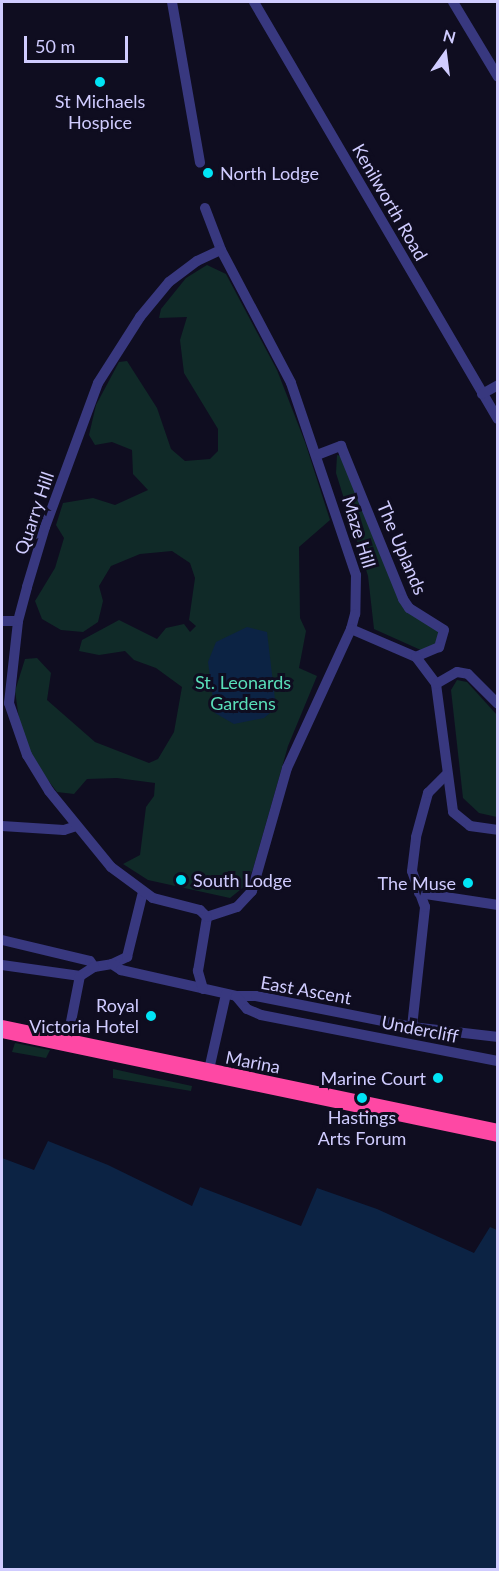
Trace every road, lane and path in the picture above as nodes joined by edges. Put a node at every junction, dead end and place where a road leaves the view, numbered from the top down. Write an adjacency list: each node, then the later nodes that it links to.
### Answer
1 (172, 2): 5 (street)
2 (254, 2): 9 (street, Kenilworth Road)
3 (453, 2): 4 (street)
4 (498, 77)
5 (200, 163)
6 (205, 208): 7 (street, Maze Hill)
7 (221, 250): 11 (street, Maze Hill); 13 (street, Quarry Hill)
8 (498, 385): 9 (street)
9 (482, 394): 10 (street, Kenilworth Road)
10 (498, 419)
11 (317, 455): 14 (street, Maze Hill); 15 (street, The Uplands)
12 (2, 621): 13 (street)
13 (18, 621): 20 (street, Quarry Hill)
14 (351, 629): 15 (street); 25 (street, Maze Hill)
15 (416, 657): 16 (street)
16 (436, 684): 17 (street); 18 (street)
17 (498, 704)
18 (446, 775): 21 (street); 23 (street)
19 (2, 826): 20 (street)
20 (76, 826): 22 (street, Quarry Hill)
21 (498, 830)
22 (143, 892): 25 (street); 28 (street)
23 (419, 894): 24 (street); 33 (street)
24 (498, 905)
25 (207, 917): 31 (street)
26 (2, 940): 29 (street)
27 (2, 964): 30 (street)
28 (112, 964): 29 (street); 31 (street, East Ascent)
29 (94, 967): 30 (street)
30 (80, 976): 36 (street)
31 (203, 988): 32 (street, East Ascent)
32 (231, 995): 33 (street, East Ascent); 37 (street, Undercliff); 38 (street)
33 (412, 1027): 35 (street, East Ascent)
34 (2, 1029): 36 (highway, Marina)
35 (498, 1037)
36 (67, 1042): 38 (highway, Marina)
37 (498, 1061)
38 (208, 1074): 39 (highway, Marina)
39 (498, 1133)

